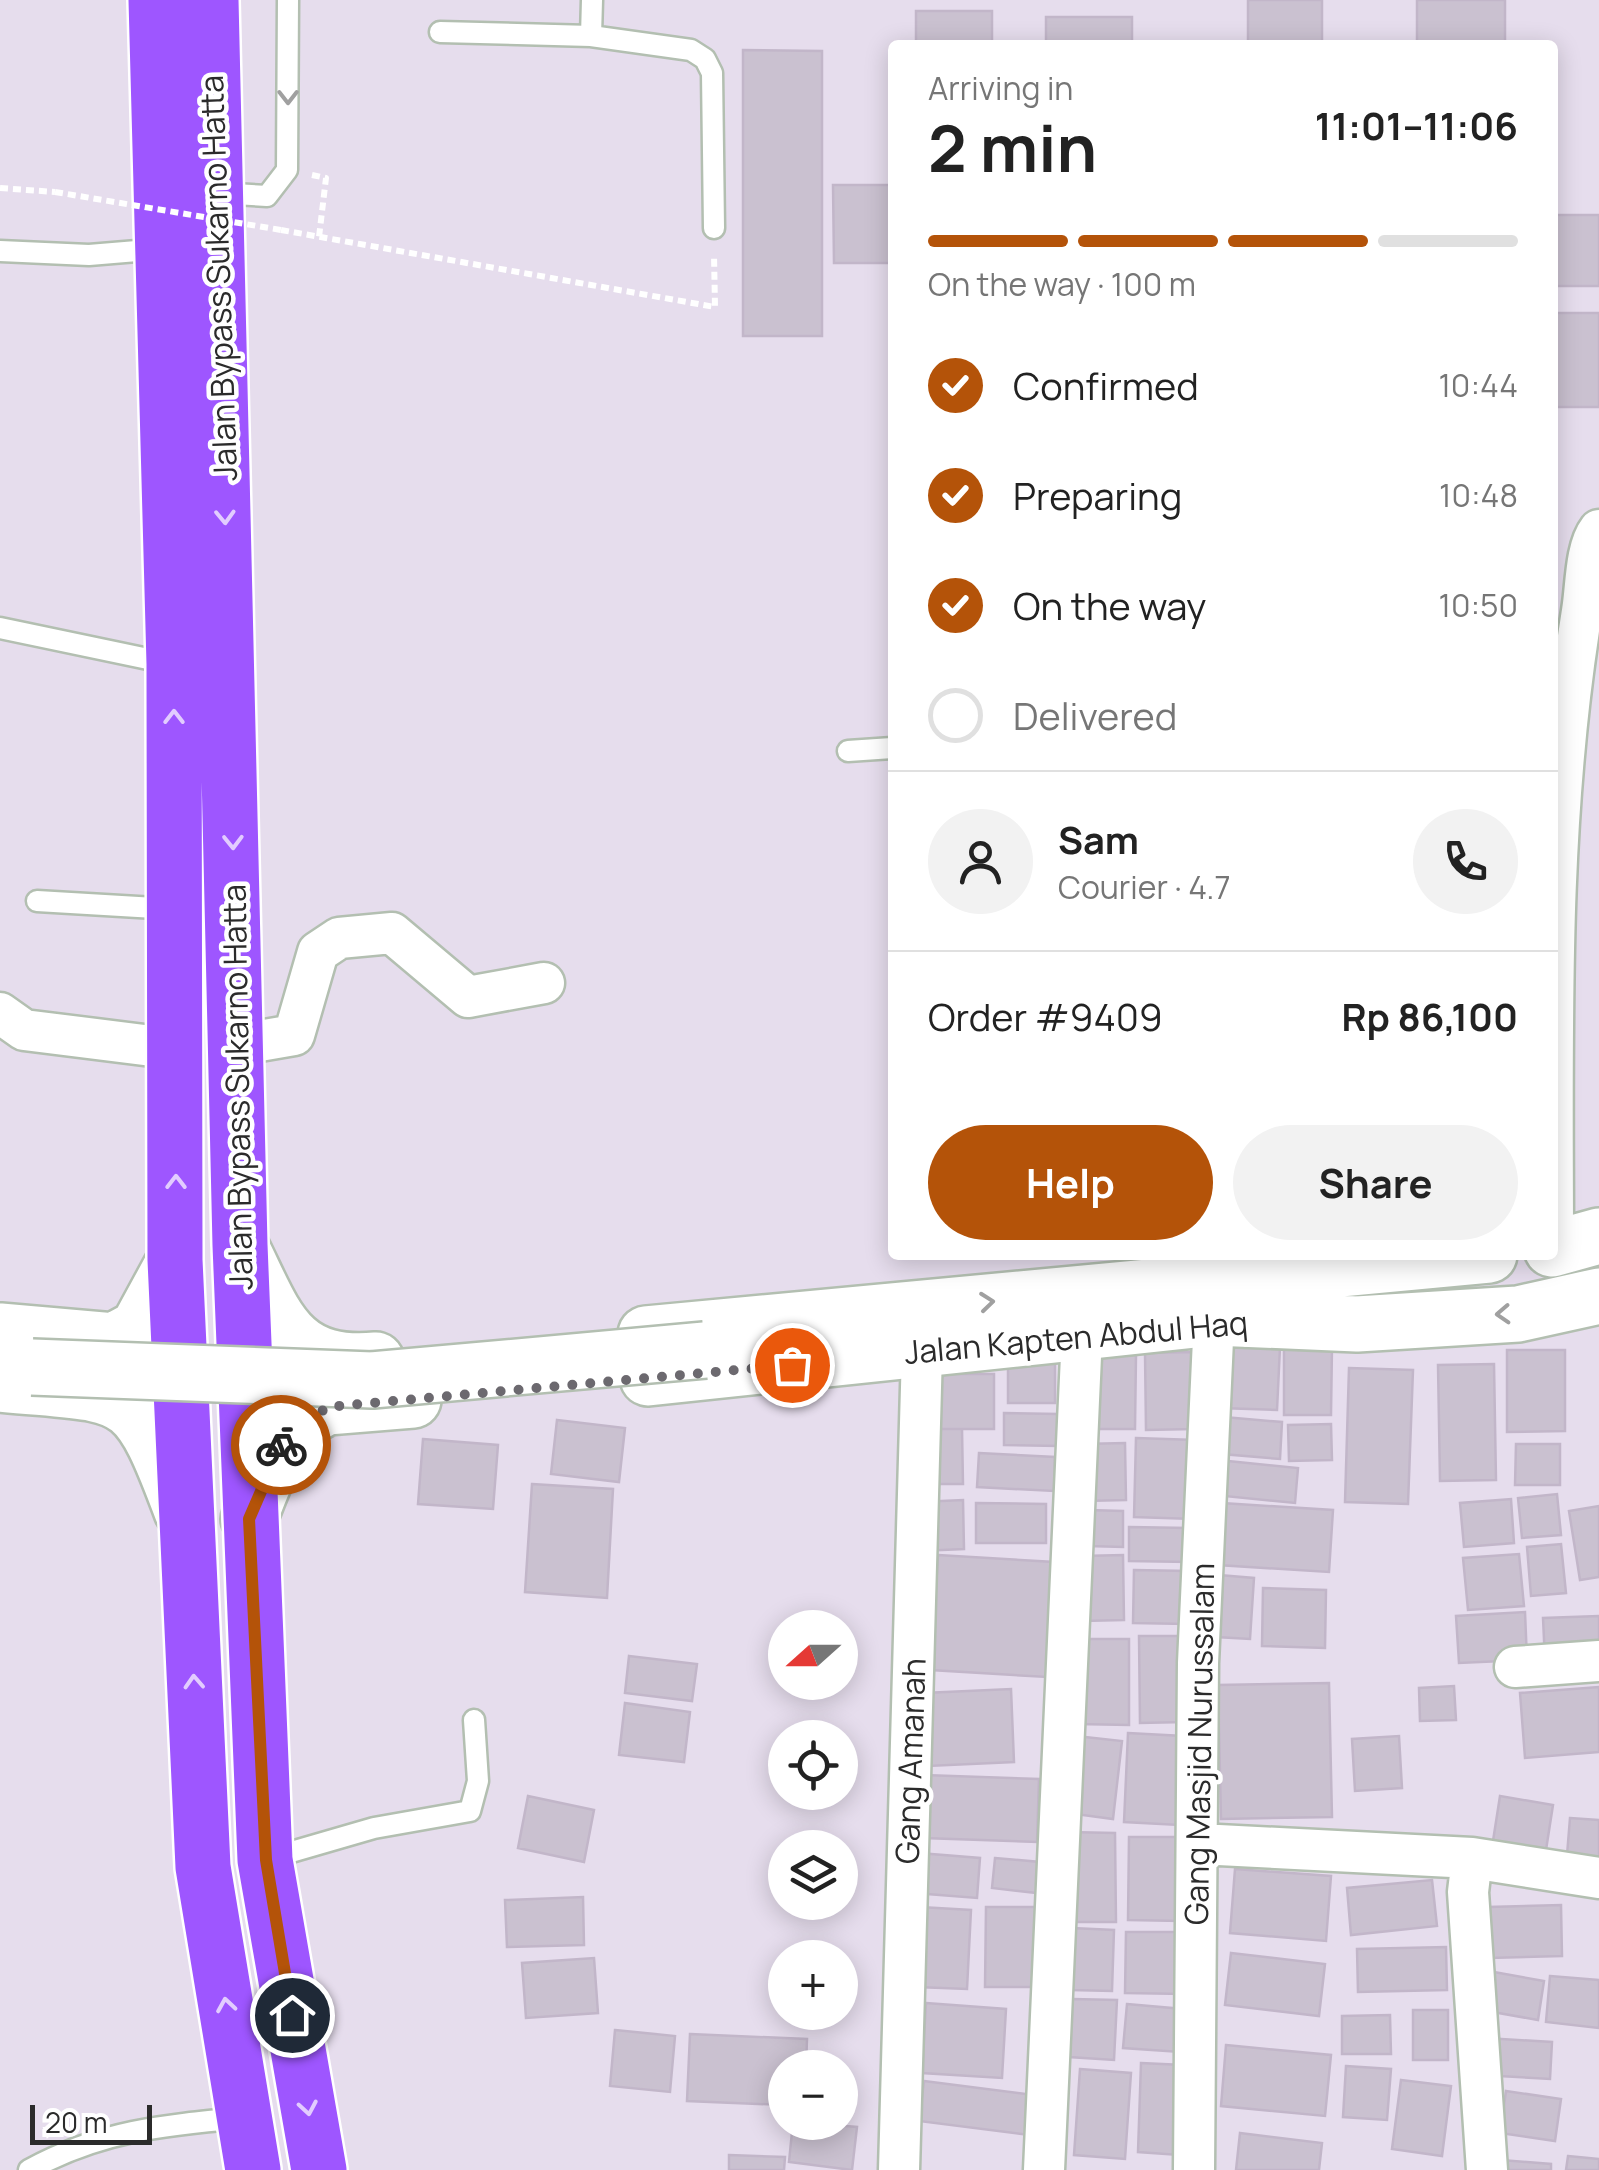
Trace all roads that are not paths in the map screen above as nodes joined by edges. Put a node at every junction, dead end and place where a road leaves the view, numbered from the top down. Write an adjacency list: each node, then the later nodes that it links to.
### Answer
1 (156, 0): 9 (highway, Jalan Bypass Sukarno Hatta)
2 (211, 0): 7 (highway, Jalan Bypass Sukarno Hatta)
3 (288, 0): 7 (lane, one-way to 7)
4 (592, 0): 6 (lane)
5 (440, 32): 6 (lane)
6 (591, 36): 8 (lane)
7 (216, 192): 13 (highway, Jalan Bypass Sukarno Hatta, one-way to 13)
8 (714, 228)
9 (163, 248): 10 (lane); 14 (highway, Jalan Bypass Sukarno Hatta)
10 (0, 252)
11 (1599, 530): 17 (street)
12 (0, 628): 14 (lane)
13 (229, 662): 14 (highway); 22 (highway, Jalan Bypass Sukarno Hatta, one-way to 22)
14 (174, 664): 19 (highway, Jalan Bypass Sukarno Hatta, one-way to 14)
15 (888, 748): 16 (lane)
16 (848, 751)
17 (1558, 827)
18 (36, 901): 19 (lane)
19 (174, 910): 23 (highway, Jalan Bypass Sukarno Hatta)
20 (544, 982): 22 (street)
21 (0, 1013): 23 (street)
22 (236, 1045): 25 (highway, Jalan Bypass Sukarno Hatta)
23 (176, 1049): 27 (highway, Jalan Bypass Sukarno Hatta, one-way to 23)
24 (1599, 1236): 26 (street)
25 (240, 1244): 37 (street, Jalan Kapten Abdul Haq); 39 (highway, Jalan Bypass Sukarno Hatta)
26 (1558, 1248)
27 (175, 1260): 36 (street); 40 (highway, Jalan Bypass Sukarno Hatta)
28 (1441, 1260): 29 (street, Jalan Kapten Abdul Haq)
29 (1211, 1284): 30 (street, Jalan Kapten Abdul Haq, one-way to 29); 32 (street, Jalan Kapten Abdul Haq); 33 (street, Jalan Kapten Abdul Haq, one-way to 29); 44 (street, Gang Masjid Nurussalam)
30 (1599, 1296)
31 (0, 1331): 36 (street)
32 (1082, 1334): 34 (street, Jalan Kapten Abdul Haq); 52 (street)
33 (758, 1345): 34 (street, Jalan Kapten Abdul Haq); 35 (street, Jalan Kapten Abdul Haq, bridge); 37 (street, Jalan Kapten Abdul Haq)
34 (922, 1352): 51 (street, Gang Amanah)
35 (0, 1362)
36 (83, 1366): 38 (street); 40 (street)
37 (372, 1382): 39 (street, Jalan Kapten Abdul Haq)
38 (0, 1384)
39 (249, 1519): 46 (highway, Jalan Bypass Sukarno Hatta)
40 (187, 1524): 48 (highway, Jalan Bypass Sukarno Hatta, one-way to 40)
41 (1599, 1661): 42 (street)
42 (1515, 1666)
43 (474, 1720): 46 (lane)
44 (1199, 1844): 45 (street); 53 (street, Gang Masjid Nurussalam)
45 (1472, 1858): 47 (street); 54 (street)
46 (266, 1860): 50 (highway, Jalan Bypass Sukarno Hatta, one-way to 50)
47 (1599, 1878)
48 (248, 2144): 49 (lane)
49 (29, 2170)
50 (319, 2170)
51 (900, 2170)
52 (1044, 2170)
53 (1194, 2170)
54 (1487, 2170)

